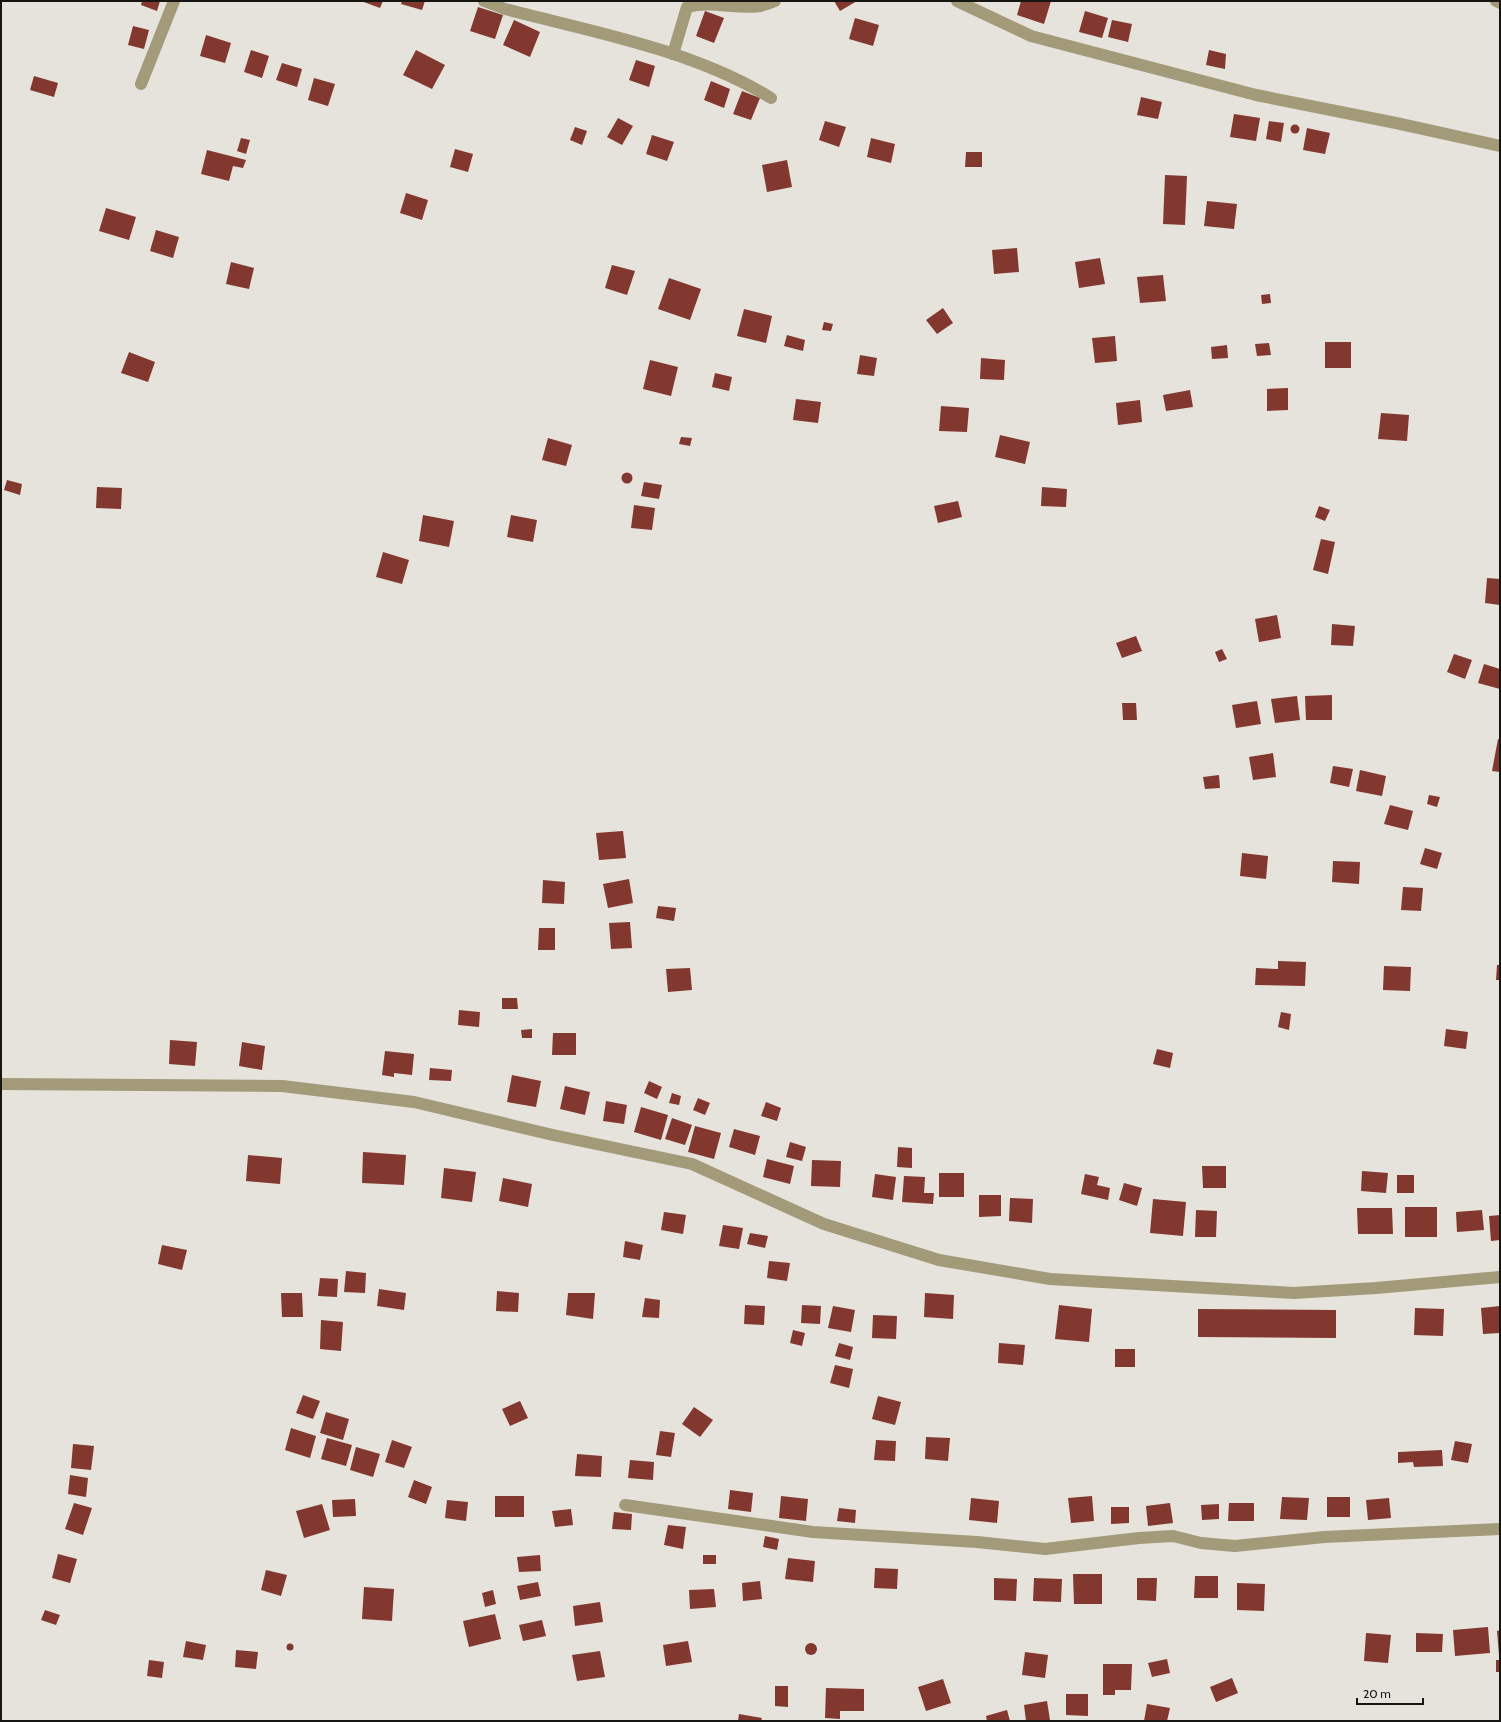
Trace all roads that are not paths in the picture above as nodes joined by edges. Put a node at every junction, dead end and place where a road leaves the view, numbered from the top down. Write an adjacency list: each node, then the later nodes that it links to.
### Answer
1 (174, 1): 8 (street)
2 (484, 1): 7 (street)
3 (775, 1): 7 (street)
4 (957, 1): 10 (street)
5 (1496, 1): 6 (street)
6 (1500, 3)
7 (673, 54): 9 (street)
8 (141, 84)
9 (771, 98)
10 (1500, 146)
11 (1, 1084): 12 (street)
12 (1500, 1277)
13 (625, 1505): 14 (street)
14 (1500, 1529)

